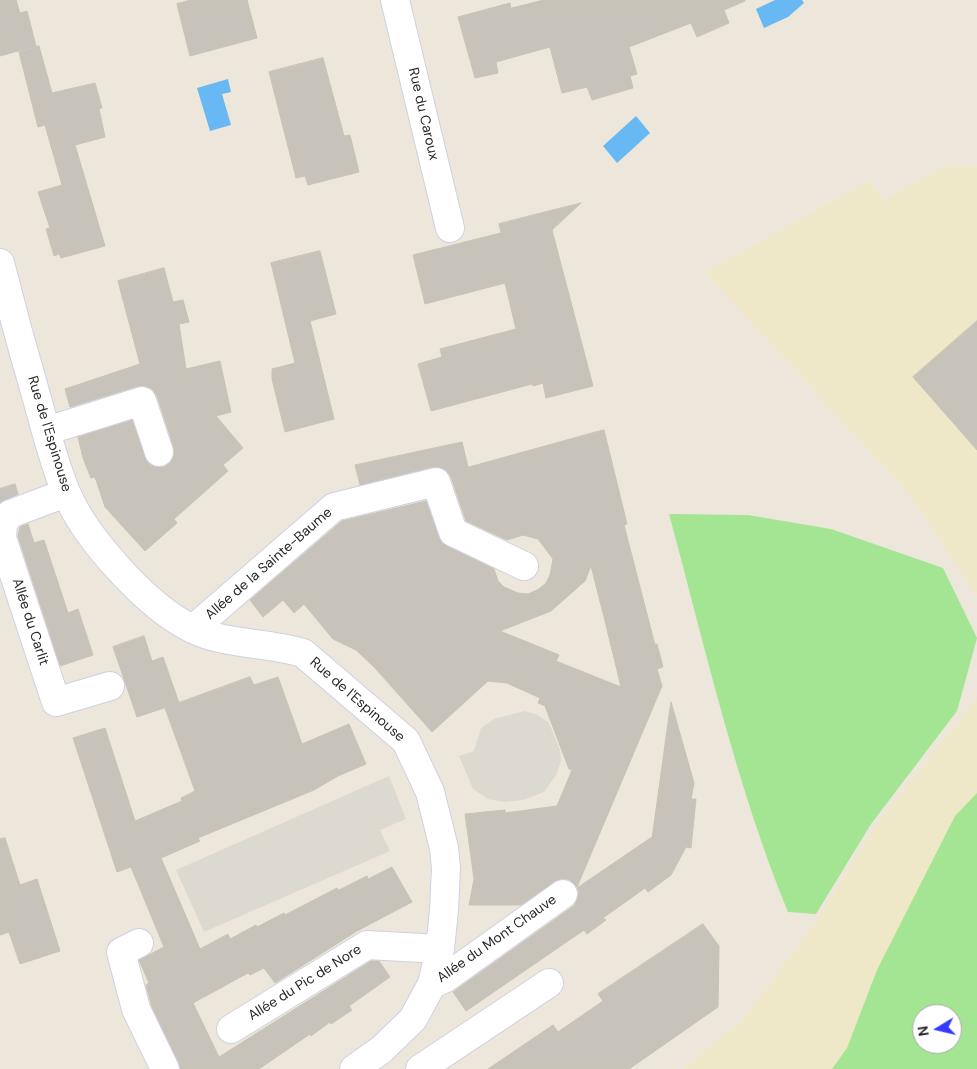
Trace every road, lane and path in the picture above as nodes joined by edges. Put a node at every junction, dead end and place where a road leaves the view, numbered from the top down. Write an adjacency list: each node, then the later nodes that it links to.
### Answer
1 (395, 0): 2 (street, Rue du Caroux)
2 (450, 228)
3 (0, 264): 4 (street, Rue de l'Espinouse)
4 (46, 431): 5 (street); 6 (street, Rue de l'Espinouse)
5 (159, 452)
6 (66, 493): 8 (street, Rue de l'Espinouse); 9 (street, Allée du Carlit)
7 (524, 566): 8 (street, Allée de la Sainte-Baume)
8 (193, 629): 12 (street, Rue de l'Espinouse)
9 (110, 686)
10 (563, 894): 14 (street, Allée du Mont Chauve)
11 (139, 943): 16 (street)
12 (440, 949): 14 (street, Rue de l'Espinouse); 15 (street, Allée du Pic de Nore)
13 (549, 983): 18 (street)
14 (432, 984): 17 (street, Rue de l'Espinouse)
15 (231, 1029)
16 (164, 1069)
17 (354, 1069)
18 (420, 1069)

